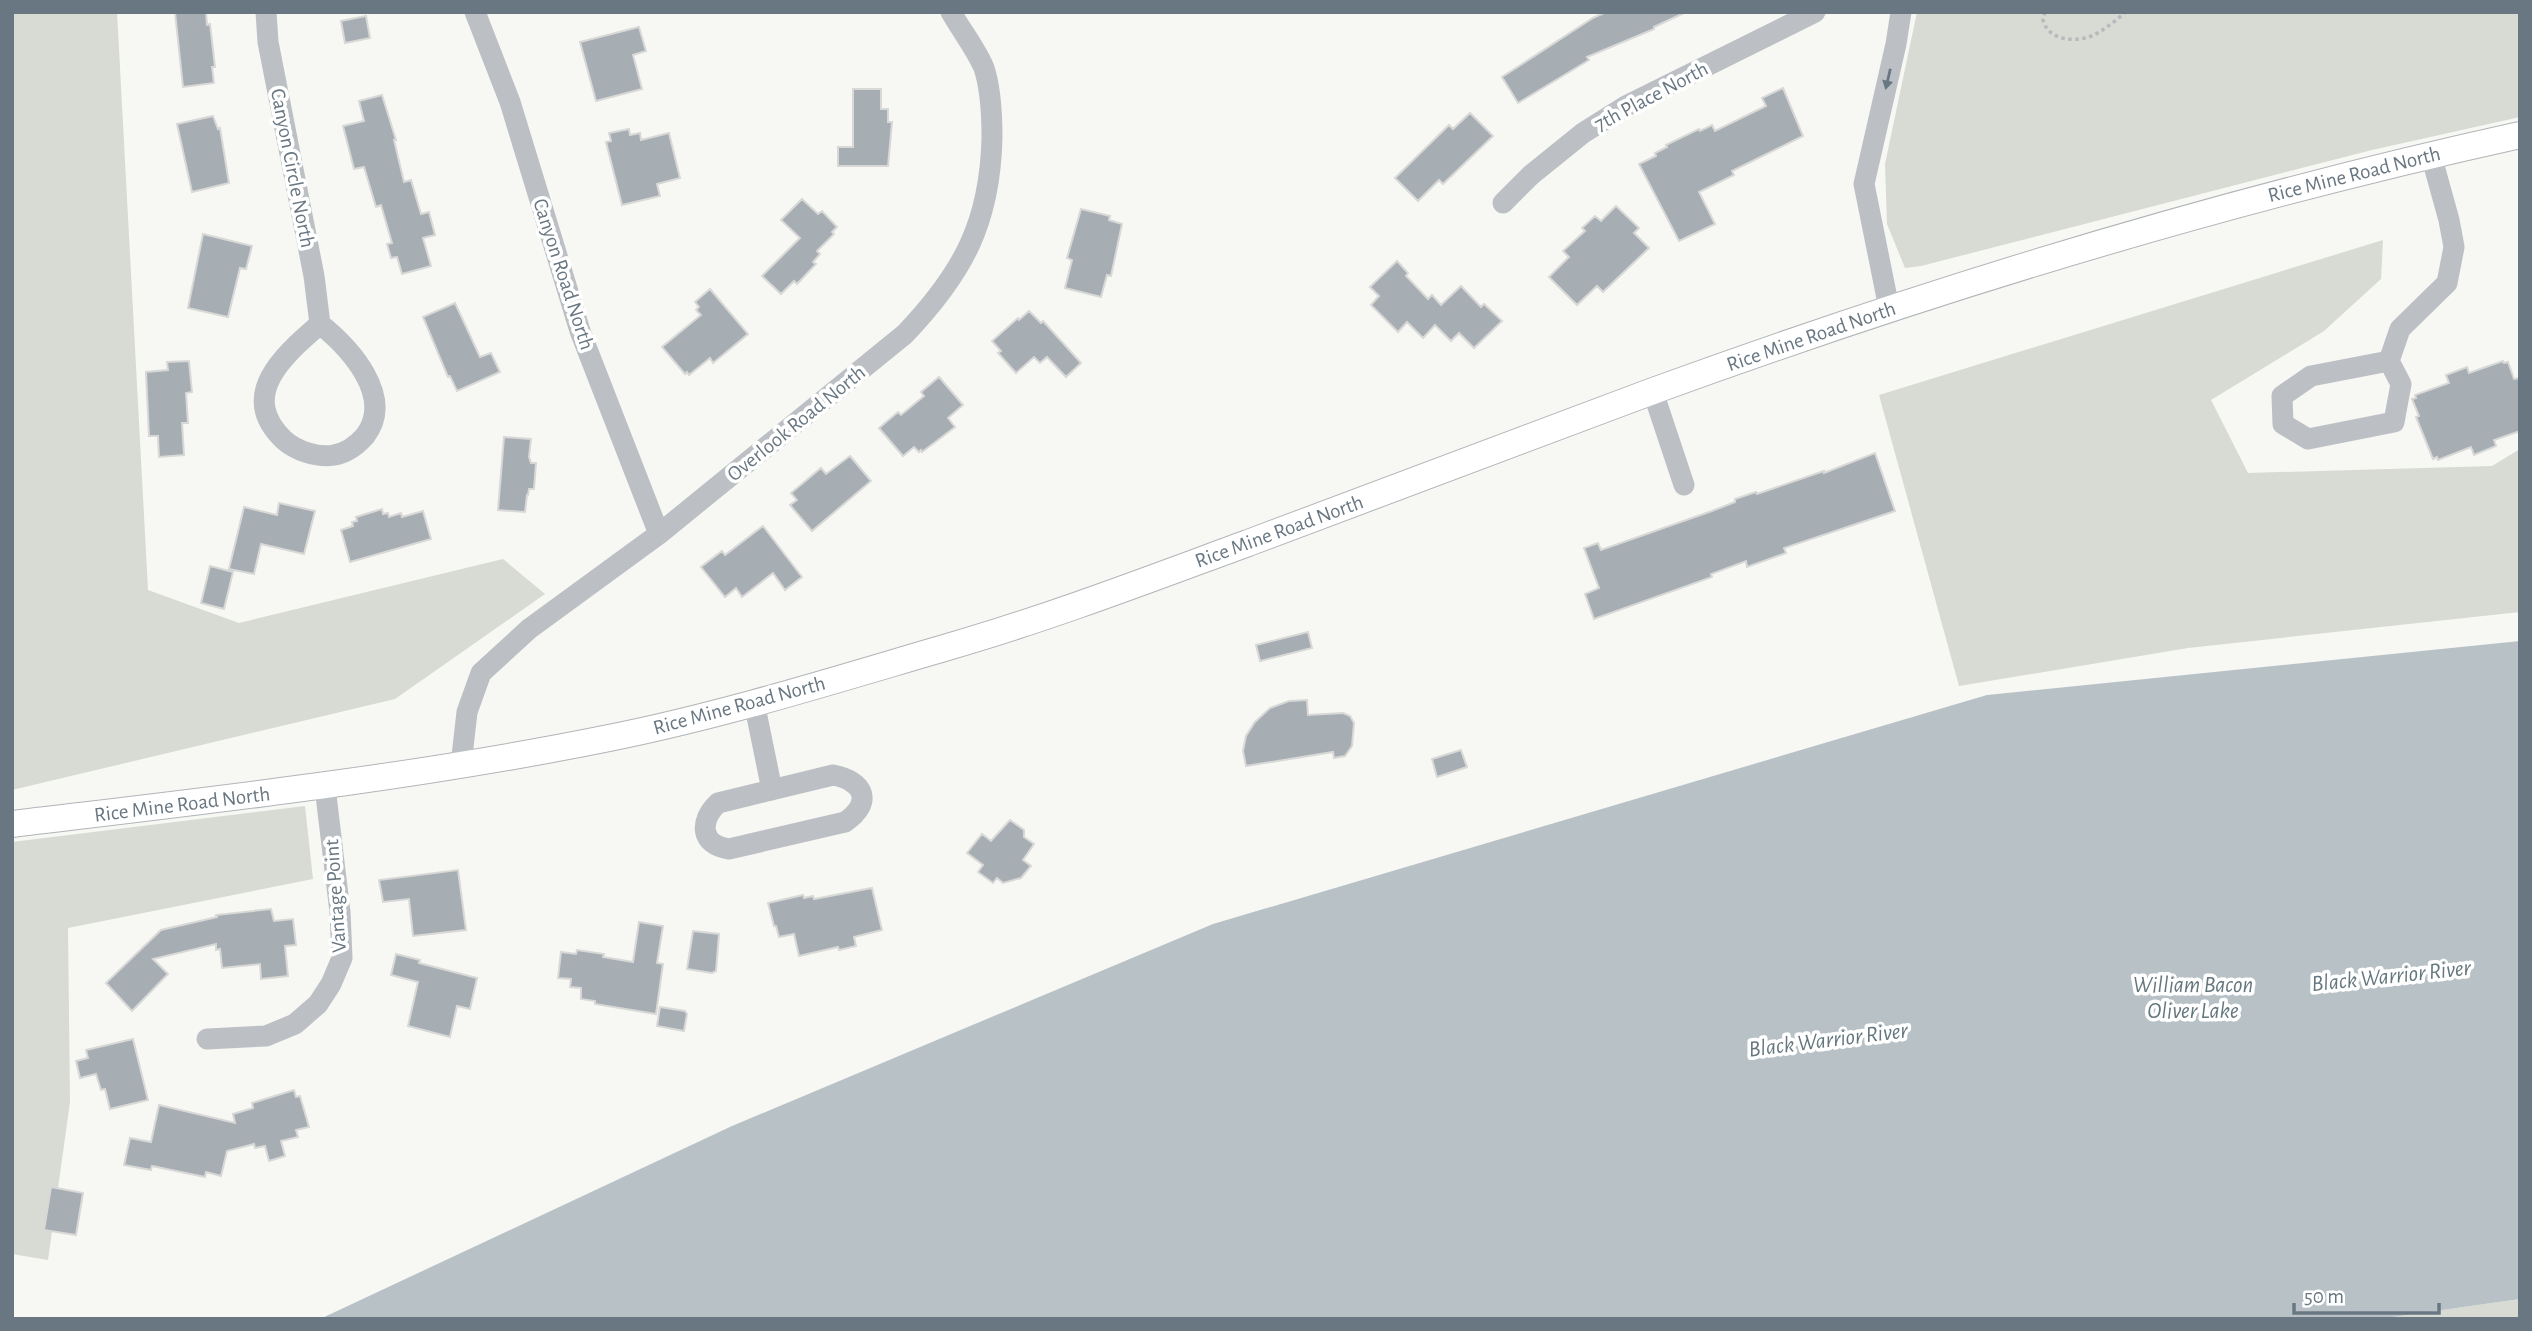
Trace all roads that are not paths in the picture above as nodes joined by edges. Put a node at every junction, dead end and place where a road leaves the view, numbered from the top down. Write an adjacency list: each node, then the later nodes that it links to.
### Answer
1 (265, 12): 10 (street, Canyon Circle North)
2 (475, 12): 14 (street, Canyon Road North)
3 (951, 12): 14 (street, Overlook Road North)
4 (1815, 12): 8 (street, 7th Place North)
5 (1901, 12): 9 (street, one-way to 9)
6 (2520, 135): 7 (main road, Rice Mine Road North)
7 (2431, 155): 9 (main road, Rice Mine Road North); 11 (street)
8 (1503, 203)
9 (1889, 308): 12 (main road, Rice Mine Road North)
10 (320, 324): 10 (street)
11 (2389, 361): 11 (street)
12 (1653, 391): 13 (street); 15 (main road, Rice Mine Road North)
13 (1684, 485)
14 (659, 534): 16 (street, Overlook Road North)
15 (754, 702): 16 (main road, Rice Mine Road North); 18 (street)
16 (461, 765): 17 (main road, Rice Mine Road North)
17 (325, 787): 19 (main road, Rice Mine Road North); 20 (street, Vantage Point)
18 (772, 790): 18 (street)
19 (12, 824)
20 (207, 1039)

